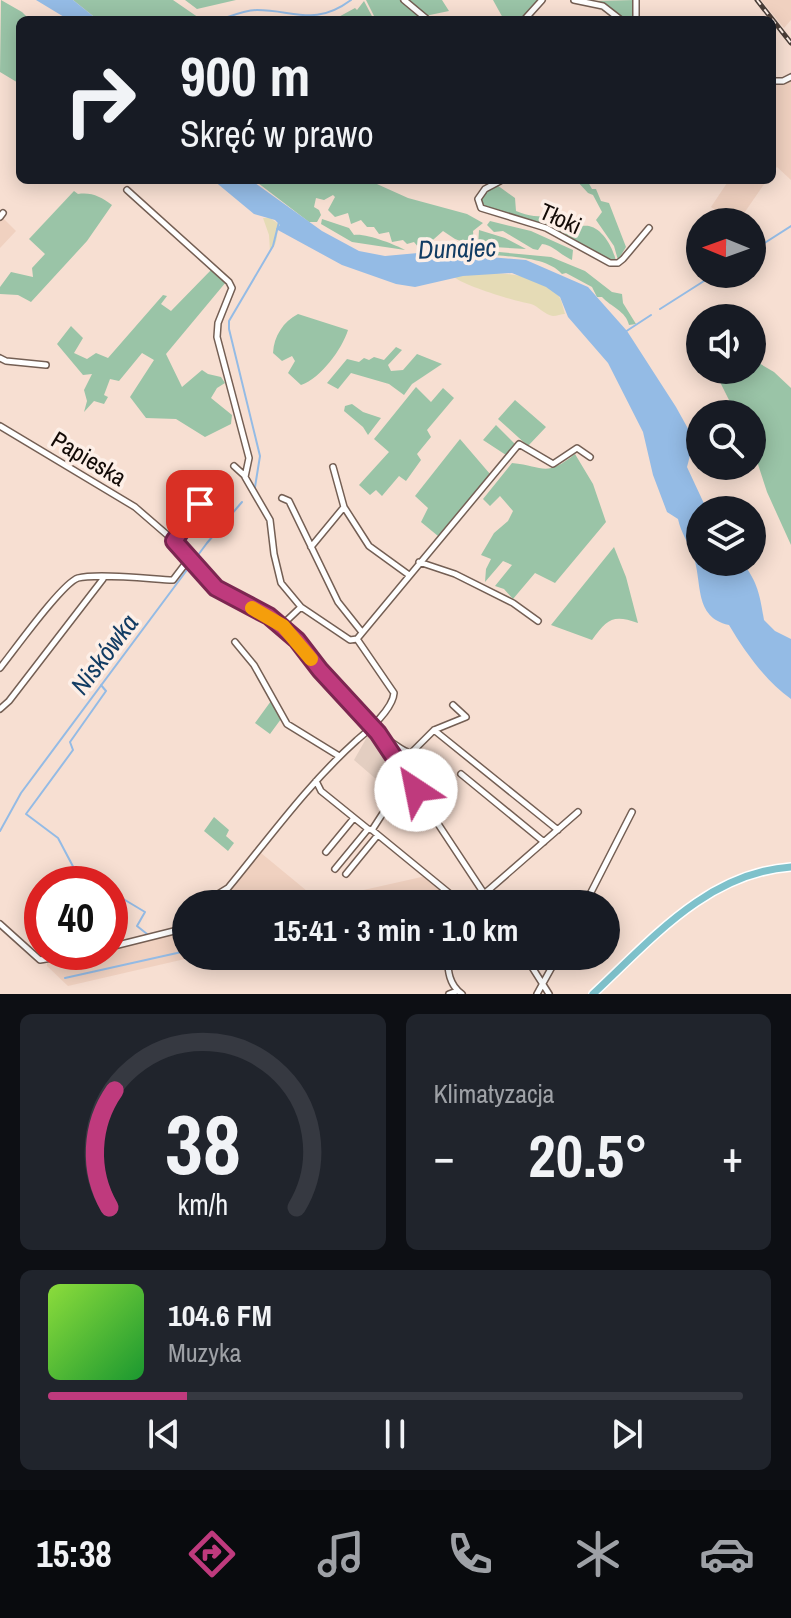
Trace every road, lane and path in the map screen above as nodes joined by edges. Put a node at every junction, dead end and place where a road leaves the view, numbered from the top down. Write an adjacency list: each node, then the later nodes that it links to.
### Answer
1 (404, 0): 4 (street)
2 (542, 0): 5 (street)
3 (574, 0): 6 (street)
4 (423, 16)
5 (528, 16)
6 (612, 16)
7 (494, 184): 9 (street, Tłoki)
8 (127, 190): 16 (street)
9 (649, 228)
10 (0, 358): 11 (street)
11 (46, 365)
12 (0, 426): 20 (street, Papieska)
13 (590, 457): 23 (street)
14 (234, 466): 16 (street)
15 (333, 467): 19 (street)
16 (245, 477): 26 (street)
17 (210, 490): 20 (street)
18 (282, 498): 21 (street)
19 (344, 507): 21 (street); 24 (street)
20 (174, 541): 22 (street, Papieska)
21 (311, 547): 29 (street)
22 (191, 561): 25 (street); 28 (street, Papieska)
23 (419, 562): 24 (street); 27 (street)
24 (409, 575): 29 (street)
25 (104, 578): 32 (street); 34 (street)
26 (301, 607): 28 (street); 30 (street)
27 (538, 621)
28 (282, 625): 35 (street, Papieska)
29 (361, 631): 30 (street)
30 (357, 639): 35 (street)
31 (235, 642): 38 (street)
32 (0, 668)
33 (453, 705): 36 (street)
34 (0, 709)
35 (373, 727): 37 (street, Papieska); 38 (street)
36 (434, 730): 37 (street); 46 (street)
37 (382, 739): 40 (street, Papieska)
38 (339, 757): 41 (street)
39 (461, 774): 48 (street)
40 (407, 776): 45 (street); 55 (street, Papieska)
41 (316, 780): 44 (street); 53 (street)
42 (578, 812): 46 (street)
43 (632, 812): 57 (street)
44 (354, 818): 45 (street); 49 (street)
45 (370, 830): 47 (street); 51 (street)
46 (558, 830): 48 (street)
47 (377, 836): 52 (street); 54 (street)
48 (544, 842): 56 (street)
49 (326, 852)
50 (791, 867): 70 (main road)
51 (335, 869)
52 (346, 874)
53 (225, 890)
54 (445, 890)
55 (481, 890)
56 (489, 890)
57 (592, 890)
58 (0, 924): 61 (street)
59 (172, 932): 60 (street)
60 (128, 942)
61 (24, 946)
62 (449, 970): 66 (street)
63 (534, 970): 65 (street)
64 (550, 970): 65 (street)
65 (543, 983): 68 (street); 69 (street)
66 (460, 992): 67 (street)
67 (449, 994)
68 (537, 994)
69 (549, 994)
70 (593, 994)

